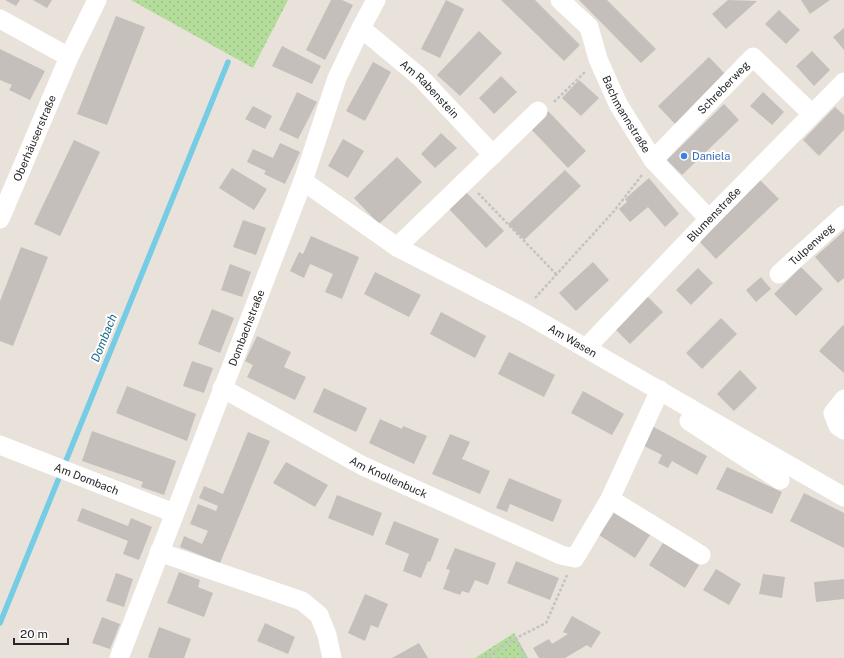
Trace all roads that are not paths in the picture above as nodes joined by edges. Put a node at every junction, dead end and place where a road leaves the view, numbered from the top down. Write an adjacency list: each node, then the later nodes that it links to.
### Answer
1 (97, 0): 6 (street, Oberhäuserstraße)
2 (376, 0): 5 (street, Dombachstraße)
3 (560, 0): 11 (street, Bachmannstraße)
4 (0, 19): 6 (street)
5 (361, 28): 10 (street, Am Rabenstein); 12 (street, Dombachstraße)
6 (70, 57): 14 (street, Oberhäuserstraße)
7 (844, 82): 9 (street, Blumenstraße)
8 (538, 111): 10 (street)
9 (812, 114): 11 (street, Schreberweg); 15 (street, Blumenstraße)
10 (493, 155): 16 (street)
11 (653, 160): 15 (street, Bachmannstraße)
12 (302, 182): 16 (street, Am Wasen); 19 (street, Dombachstraße)
13 (844, 215): 17 (street, Tulpenweg)
14 (0, 219)
15 (709, 219): 18 (street, Blumenstraße)
16 (397, 247): 18 (street, Am Wasen)
17 (780, 274)
18 (586, 348): 20 (street, Am Wasen)
19 (222, 388): 26 (street, Am Knollenbuck); 27 (street, Dombachstraße)
20 (658, 395): 24 (street); 25 (street, Am Wasen); 26 (street)
21 (844, 399): 22 (street)
22 (844, 430)
23 (0, 445): 27 (street, Am Dombach)
24 (780, 480)
25 (844, 497)
26 (610, 499): 29 (street)
27 (174, 513): 28 (street, Dombachstraße)
28 (159, 552): 30 (street, Dombachstraße); 31 (street)
29 (701, 555)
30 (119, 658)
31 (332, 658)

